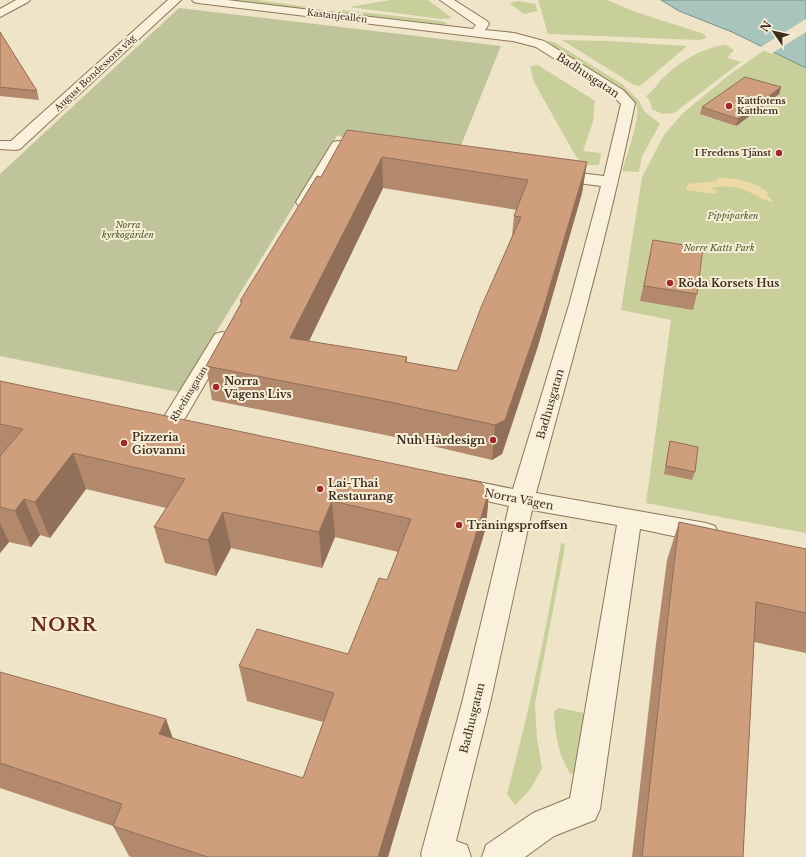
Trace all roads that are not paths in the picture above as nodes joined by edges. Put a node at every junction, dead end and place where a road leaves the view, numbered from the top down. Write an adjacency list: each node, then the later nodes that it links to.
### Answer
1 (24, 0): 5 (street)
2 (174, 0): 7 (street, August Bondessons väg)
3 (198, 0): 6 (street, Kastanjeallén)
4 (446, 0): 6 (street)
5 (0, 14)
6 (476, 33): 10 (street, Badhusgatan)
7 (0, 145)
8 (380, 151): 11 (street)
9 (541, 173): 10 (street)
10 (610, 182): 17 (street, Badhusgatan)
11 (294, 219)
12 (229, 327): 14 (street, Rhedinsgatan)
13 (147, 420): 14 (street)
14 (170, 425): 15 (street)
15 (193, 430)
16 (436, 482): 17 (street, Norra Vägen)
17 (522, 500): 18 (street, Norra Vägen); 20 (street, Badhusgatan)
18 (630, 518): 19 (street, Norra Vägen); 21 (street)
19 (726, 536)
20 (455, 857)
21 (498, 857)

